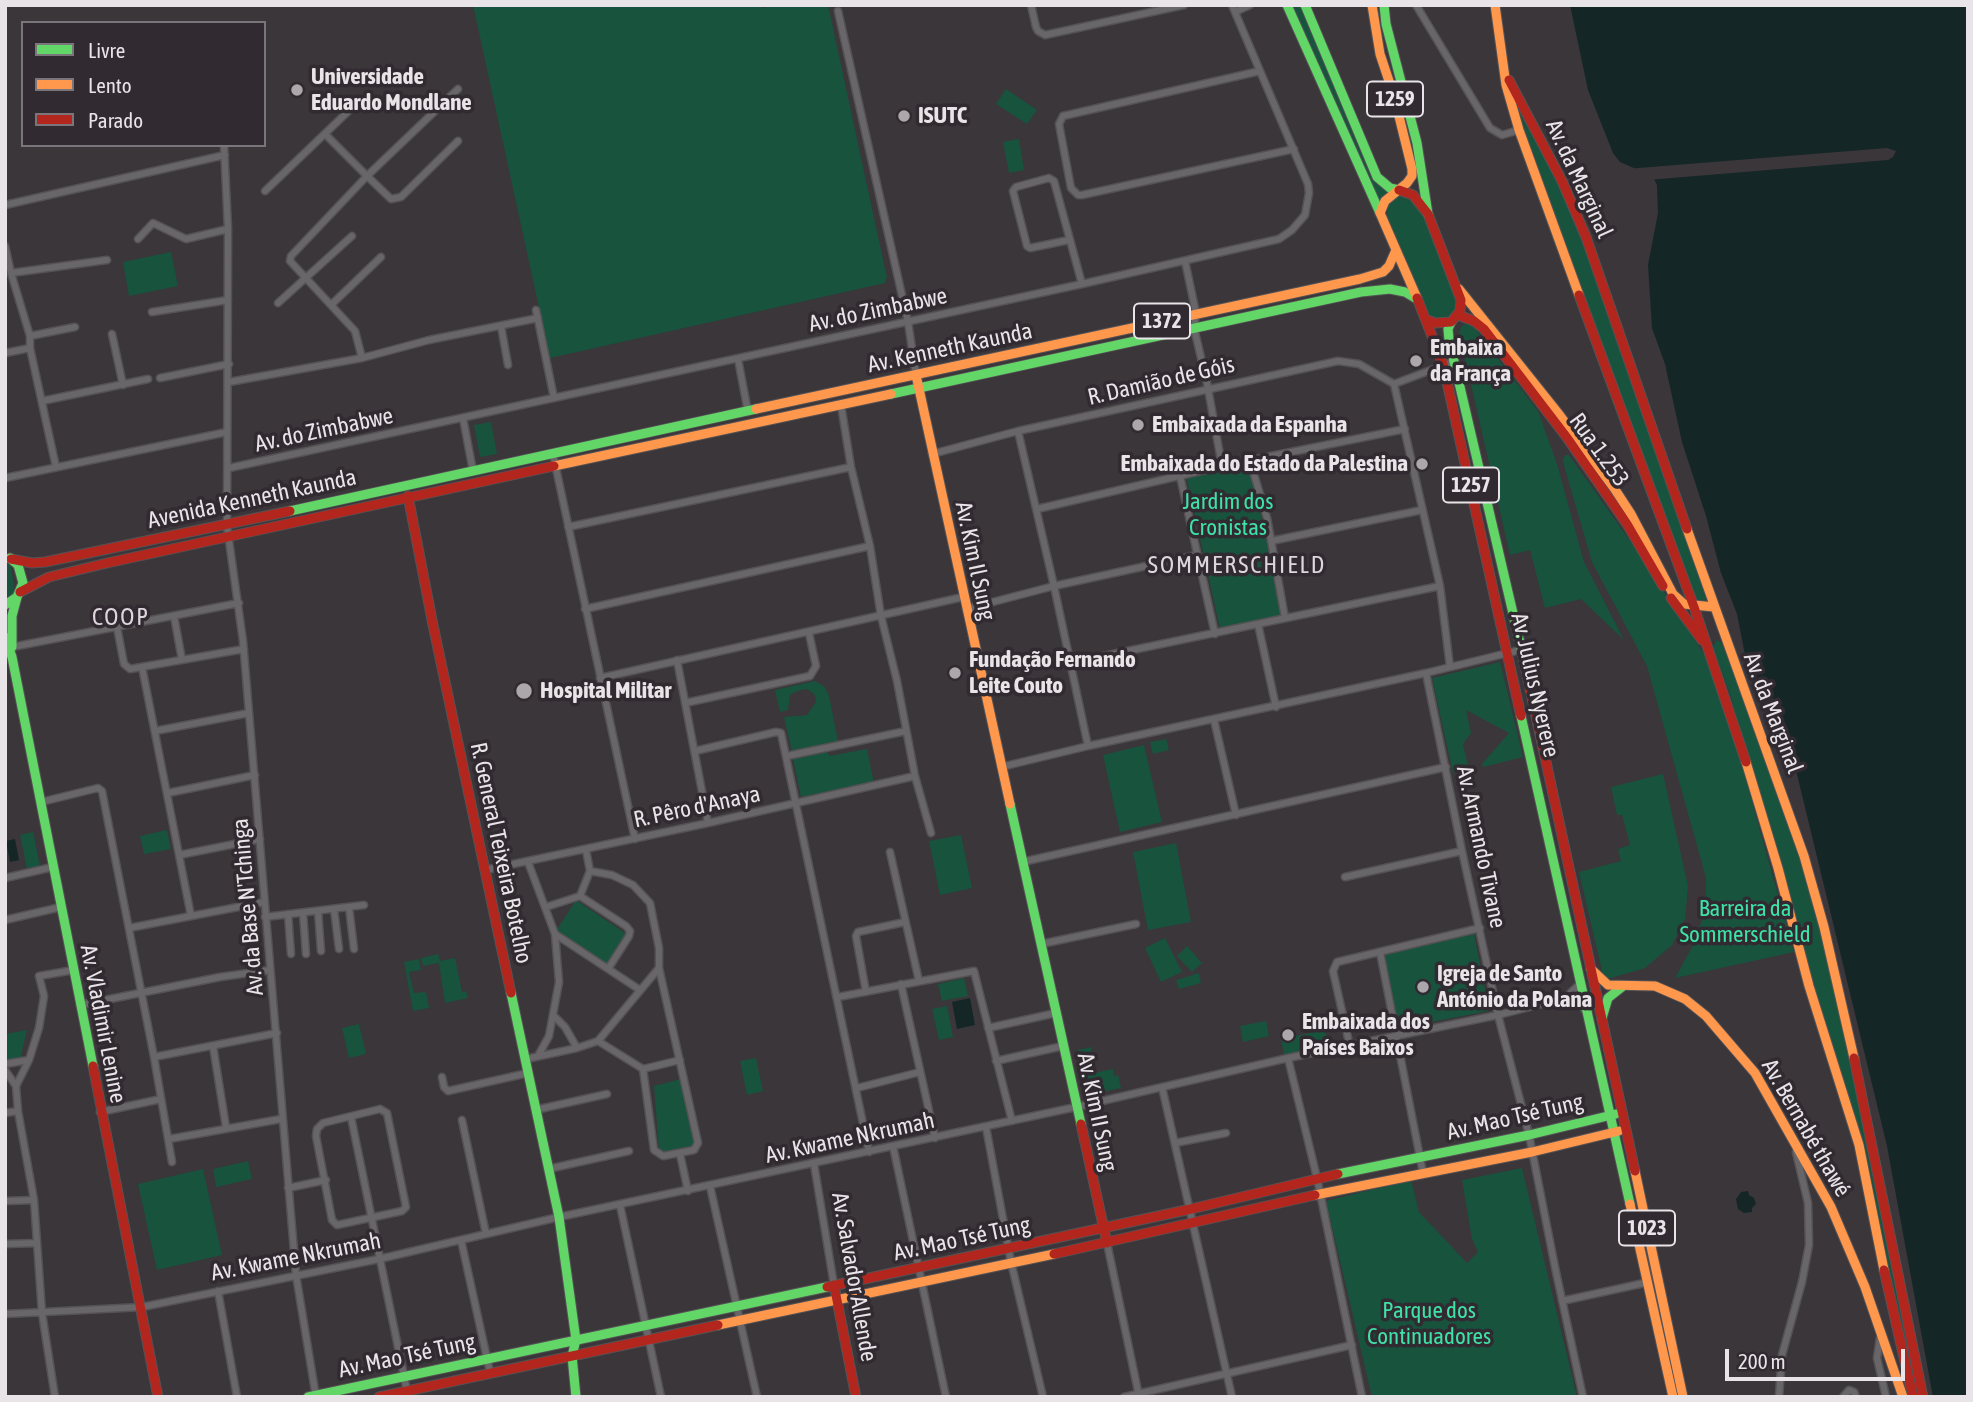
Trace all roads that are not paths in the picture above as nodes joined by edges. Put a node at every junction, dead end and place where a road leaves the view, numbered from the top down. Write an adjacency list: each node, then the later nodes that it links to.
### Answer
1 (1031, 5): 2 (street)
2 (1184, 5)
3 (1250, 5): 10 (street)
4 (1287, 5): 26 (main road, Av. Julius Nyerere)
5 (1305, 5): 23 (main road)
6 (1372, 5): 23 (main road, 1259)
7 (1384, 5): 27 (main road)
8 (1416, 5): 16 (street)
9 (1495, 5): 12 (main road, Av. da Marginal)
10 (1234, 9): 13 (street, Av. do Zimbabwe)
11 (838, 11): 51 (street)
12 (1503, 69): 16 (main road, Av. da Marginal); 115 (main road, Av. da Marginal)
13 (1260, 71): 20 (street, Av. do Zimbabwe); 20 (street)
14 (458, 89): 22 (street)
15 (359, 101): 17 (street)
16 (1519, 131): 114 (main road, Av. da Marginal)
17 (325, 134): 22 (street); 24 (street)
18 (458, 141): 22 (street)
19 (224, 147): 21 (street, Av. da Base N'Tchinga)
20 (1294, 149): 36 (street, Av. do Zimbabwe)
21 (225, 155): 25 (street); 28 (street, Av. da Base N'Tchinga)
22 (367, 176): 38 (street)
23 (1399, 190): 26 (main road); 27 (main road)
24 (265, 191)
25 (5, 205)
26 (1380, 214): 33 (main road, Av. Julius Nyerere)
27 (1428, 214): 40 (main road)
28 (228, 229): 30 (street); 42 (street, Av. da Base N'Tchinga)
29 (352, 236): 38 (street)
30 (138, 239)
31 (1069, 240): 31 (street); 39 (street)
32 (5, 246): 37 (street)
33 (1396, 250): 41 (main road, Av. Julius Nyerere); 47 (main road, Av. Kenneth Kaunda / 1372)
34 (381, 257): 44 (street)
35 (107, 260): 37 (street)
36 (1185, 261): 39 (street, Av. do Zimbabwe); 47 (street)
37 (10, 273): 56 (street)
38 (306, 279): 43 (street); 44 (street)
39 (1082, 284): 51 (street, Av. do Zimbabwe)
40 (1457, 287): 49 (main road, Av. Julius Nyerere); 114 (main road)
41 (1416, 299): 50 (main road, Av. Julius Nyerere); 54 (main road, 1372)
42 (228, 300): 46 (street); 62 (street, Av. da Base N'Tchinga)
43 (278, 303)
44 (331, 305): 59 (street)
45 (536, 310): 48 (street)
46 (152, 312)
47 (1196, 313): 54 (street); 65 (main road, Av. Kenneth Kaunda / 1372)
48 (538, 318): 52 (street); 73 (street)
49 (1454, 319): 50 (main road); 61 (main road, Av. Julius Nyerere / 1257); 127 (main road, Rua 1.253)
50 (1427, 320): 63 (main road, Av. Julius Nyerere / 1257)
51 (908, 322): 60 (street, Av. do Zimbabwe); 65 (street)
52 (501, 326): 59 (street); 64 (street)
53 (75, 327): 56 (street)
54 (1194, 328): 71 (main road); 72 (street)
55 (112, 334): 70 (street)
56 (30, 336): 57 (street)
57 (30, 348): 58 (street); 74 (street)
58 (5, 353)
59 (362, 358): 68 (street)
60 (738, 359): 73 (street, Av. do Zimbabwe); 76 (street)
61 (1455, 361): 63 (street); 83 (main road, Av. Julius Nyerere / 1257)
62 (229, 364): 66 (street); 68 (street, Av. da Base N'Tchinga)
63 (1443, 364): 69 (street); 84 (main road, Av. Julius Nyerere / 1257)
64 (508, 365)
65 (916, 375): 71 (main road, Av. Kim Il Sung); 76 (main road, Av. Kenneth Kaunda / 1372)
66 (160, 378)
67 (148, 379): 70 (street)
68 (229, 382): 80 (street, Av. da Base N'Tchinga)
69 (1394, 384): 72 (street, R. Damião de Góis); 78 (street)
70 (123, 385): 74 (street)
71 (918, 387): 75 (main road, Av. Kenneth Kaunda); 82 (main road, Av. Kim Il Sung)
72 (1208, 388): 79 (street, R. Damião de Góis); 87 (street)
73 (554, 398): 77 (street, Av. do Zimbabwe)
74 (41, 401): 88 (street)
75 (841, 405): 89 (main road, Av. Kenneth Kaunda); 90 (street)
76 (748, 412): 81 (main road, Av. Kenneth Kaunda / 1372)
77 (463, 418): 91 (street, Av. do Zimbabwe); 92 (street)
78 (1405, 429): 85 (street); 98 (street)
79 (1018, 431): 82 (street, R. Damião de Góis); 97 (street)
80 (227, 432): 88 (street); 91 (street, Av. da Base N'Tchinga)
81 (552, 454): 86 (main road, Av. Kenneth Kaunda / 1372); 89 (street)
82 (932, 454): 111 (main road, Av. Kim Il Sung)
83 (1477, 457): 84 (main road); 104 (main road, Av. Julius Nyerere / 1257)
84 (1465, 459): 105 (main road, Av. Julius Nyerere / 1257)
85 (1250, 461): 87 (street); 102 (street)
86 (500, 466): 92 (main road, Avenida Kenneth Kaunda)
87 (1222, 466): 93 (street)
88 (55, 467): 94 (street)
89 (555, 467): 95 (main road, Av. Kenneth Kaunda); 100 (street)
90 (851, 467): 100 (street); 103 (street)
91 (229, 468): 99 (street, Av. da Base N'Tchinga)
92 (472, 471): 99 (main road, Avenida Kenneth Kaunda)
93 (1180, 476): 97 (street); 106 (street)
94 (5, 478)
95 (500, 478): 96 (main road, Avenida Kenneth Kaunda)
96 (408, 496): 101 (main road, Avenida Kenneth Kaunda); 172 (main road, R. General Teixeira Botelho)
97 (1037, 509): 108 (street)
98 (1422, 510): 102 (street); 109 (street)
99 (227, 526): 101 (street, Av. da Base N'Tchinga); 107 (main road, Avenida Kenneth Kaunda)
100 (568, 527): 116 (street)
101 (229, 537): 110 (main road, Avenida Kenneth Kaunda); 112 (street, Av. da Base N'Tchinga)
102 (1271, 541): 120 (street)
103 (870, 546): 116 (street); 119 (street)
104 (1499, 551): 105 (main road); 129 (main road, Av. Julius Nyerere / 1257)
105 (1487, 554): 131 (main road, Av. Julius Nyerere / 1257)
106 (1197, 555): 108 (street); 124 (street)
107 (7, 556): 110 (main road)
108 (1054, 586): 117 (street); 134 (street)
109 (1440, 586): 120 (street); 136 (street)
110 (19, 594): 113 (main road, Avenida Kenneth Kaunda); 130 (main road, Av. Vladimir Lenine)
111 (963, 597): 117 (main road, Av. Kim Il Sung); 119 (street)
112 (239, 603): 118 (street); 128 (street, Av. da Base N'Tchinga)
113 (5, 605)
114 (1694, 607): 115 (main road); 127 (main road, Av. da Marginal)
115 (1714, 607): 126 (main road, Av. da Marginal)
116 (585, 609): 138 (street)
117 (965, 609): 150 (main road, Av. Kim Il Sung)
118 (174, 616): 122 (street); 132 (street)
119 (881, 617): 123 (street); 144 (street)
120 (1285, 618): 121 (street)
121 (1258, 624): 124 (street); 140 (street)
122 (117, 626): 130 (street); 135 (street)
123 (808, 633): 133 (street); 139 (street)
124 (1215, 634): 134 (street)
125 (5, 637): 130 (main road, Av. Vladimir Lenine)
126 (1725, 638): 127 (main road); 355 (main road, Av. da Marginal)
127 (1706, 644): 323 (main road, Av. da Marginal)
128 (244, 649): 132 (street); 141 (street, Av. da Base N'Tchinga)
129 (1520, 650): 131 (street); 146 (main road, Av. Julius Nyerere / 1257)
130 (11, 651): 155 (main road, Av. Vladimir Lenine)
131 (1508, 653): 136 (street); 148 (main road, Av. Julius Nyerere / 1257)
132 (182, 660): 135 (street)
133 (677, 660): 138 (street); 139 (street)
134 (1070, 663): 145 (street)
135 (142, 667): 143 (street)
136 (1450, 667): 137 (street)
137 (1426, 673): 140 (street); 151 (street, Av. Armando Tivane)
138 (600, 678): 161 (street)
139 (685, 703): 147 (street)
140 (1276, 707): 142 (street)
141 (248, 713): 143 (street); 152 (street, Av. da Base N'Tchinga)
142 (1214, 720): 145 (street); 157 (street)
143 (155, 731): 154 (street)
144 (906, 732): 149 (street); 153 (street)
145 (1088, 746): 150 (street)
146 (1544, 749): 148 (main road); 165 (main road, Av. Julius Nyerere / 1257)
147 (695, 751): 149 (street); 158 (street)
148 (1531, 751): 167 (main road, Av. Julius Nyerere / 1257)
149 (786, 756): 156 (street)
150 (1001, 767): 160 (main road, Av. Kim Il Sung)
151 (1446, 767): 157 (street); 164 (street, Av. Armando Tivane)
152 (255, 775): 154 (street); 162 (street, Av. da Base N'Tchinga)
153 (915, 776): 156 (street, R. Pêro d'Anaya); 159 (street)
154 (168, 793): 168 (street)
155 (41, 802): 171 (main road, Av. Vladimir Lenine); 191 (street)
156 (797, 803): 158 (street, R. Pêro d'Anaya); 215 (street)
157 (1236, 815): 170 (street)
158 (708, 823): 161 (street, R. Pêro d'Anaya)
159 (931, 834)
160 (1016, 836): 170 (main road, Av. Kim II Sung)
161 (635, 838): 163 (street, R. Pêro d'Anaya)
162 (260, 839): 168 (street); 177 (street, Av. da Base N'Tchinga)
163 (586, 850): 169 (street, R. Pêro d'Anaya); 173 (street)
164 (1462, 851): 174 (street); 192 (street, Av. Armando Tivane)
165 (1565, 851): 167 (main road); 195 (main road, Av. Julius Nyerere / 1257)
166 (890, 852): 189 (street)
167 (1553, 853): 199 (main road, Av. Julius Nyerere / 1257)
168 (179, 855): 186 (street)
169 (528, 862): 172 (street, R. Pêro d'Anaya); 180 (street)
170 (1022, 862): 194 (main road, Av. Kim II Sung)
171 (53, 867): 175 (street); 181 (main road, Av. Vladimir Lenine)
172 (485, 870): 237 (main road, R. General Teixeira Botelho)
173 (590, 871): 176 (street); 203 (street)
174 (1345, 877)
175 (5, 878)
176 (580, 896): 180 (street); 204 (street)
177 (264, 902): 186 (street); 187 (street, Av. da Base N'Tchinga)
178 (364, 905): 179 (street)
179 (349, 907): 182 (street); 197 (street)
180 (546, 907): 193 (street)
181 (61, 908): 188 (street); 206 (main road, Av. Vladimir Lenine)
182 (334, 909): 183 (street); 196 (street)
183 (318, 911): 184 (street); 198 (street)
184 (303, 912): 185 (street); 202 (street)
185 (288, 914): 187 (street); 201 (street)
186 (191, 916): 191 (street)
187 (265, 917): 207 (street, Av. da Base N'Tchinga)
188 (5, 920)
189 (905, 922): 208 (street); 214 (street)
190 (1136, 924): 194 (street)
191 (128, 928): 213 (street)
192 (1480, 928): 200 (street); 220 (street, Av. Armando Tivane)
193 (555, 934): 204 (street); 221 (street)
194 (1041, 944): 218 (main road, Av. Kim II Sung)
195 (1586, 948): 199 (main road); 205 (main road, Av. Julius Nyerere / 1257)
196 (339, 949)
197 (354, 949)
198 (321, 951)
199 (1575, 951): 209 (main road, Av. Julius Nyerere / 1257)
200 (1380, 952): 227 (street); 231 (street)
201 (291, 954)
202 (306, 954)
203 (659, 968): 212 (street); 238 (street)
204 (608, 969): 212 (street)
205 (1591, 969): 211 (main road); 222 (main road, Av. Julius Nyerere / 1023)
206 (74, 970): 217 (main road, Av. Vladimir Lenine); 236 (street)
207 (271, 970): 213 (street); 224 (street, Av. da Base N'Tchinga)
208 (919, 981): 210 (street); 223 (street)
209 (1581, 983): 216 (street, Av. Kwame Nkrumah); 219 (main road, Av. Julius Nyerere / 1023)
210 (901, 984): 214 (street); 243 (street)
211 (1623, 986): 222 (main road); 262 (main road, Av. Bernabé thawé)
212 (640, 990): 228 (street)
213 (141, 992): 217 (street); 234 (street)
214 (866, 992): 215 (street)
215 (838, 997): 248 (street)
216 (1565, 998): 219 (street); 220 (street, Av. Kwame Nkrumah)
217 (80, 1005): 254 (main road, Av. Vladimir Lenine)
218 (1056, 1013): 223 (street); 230 (main road, Av. Kim II Sung)
219 (1588, 1014): 226 (main road, Av. Julius Nyerere / 1023)
220 (1498, 1015): 227 (street, Av. Kwame Nkrumah); 268 (street, Av. Armando Tivane)
221 (554, 1016): 232 (street); 233 (street)
222 (1602, 1018): 225 (main road, Av. Julius Nyerere / 1023)
223 (988, 1028): 239 (street)
224 (277, 1032): 229 (street); 259 (street, Av. da Base N'Tchinga)
225 (1605, 1032): 226 (main road); 255 (main road, Av. Julius Nyerere / 1023)
226 (1592, 1034): 257 (main road, Av. Julius Nyerere / 1023)
227 (1396, 1037): 231 (street, Av. Kwame Nkrumah); 277 (street)
228 (598, 1041): 232 (street); 241 (street)
229 (213, 1046): 234 (street); 263 (street)
230 (1063, 1046): 239 (street); 251 (main road, Av. Kim II Sung)
231 (1350, 1047): 235 (street, Av. Kwame Nkrumah)
232 (576, 1048): 233 (street)
233 (538, 1056): 237 (street)
234 (154, 1057): 250 (street)
235 (1288, 1058): 247 (street, Av. Kwame Nkrumah); 282 (street)
236 (29, 1059): 240 (street); 246 (street)
237 (526, 1059): 244 (main road, R. General Teixeira Botelho)
238 (680, 1060): 241 (street); 276 (street)
239 (996, 1061): 261 (street)
240 (5, 1064)
241 (643, 1069): 276 (street)
242 (5, 1070): 246 (street)
243 (920, 1072): 248 (street); 269 (street)
244 (528, 1073): 245 (street); 252 (main road, R. General Teixeira Botelho)
245 (442, 1077)
246 (16, 1086): 253 (street)
247 (1162, 1087): 251 (street, Av. Kwame Nkrumah); 271 (street)
248 (857, 1088): 274 (street)
249 (607, 1094): 252 (street)
250 (161, 1099): 254 (street); 270 (street)
251 (1076, 1107): 261 (street, Av. Kwame Nkrumah); 295 (main road, Av. Kim II Sung)
252 (535, 1110): 280 (main road, R. General Teixeira Botelho)
253 (18, 1111): 256 (street); 288 (street)
254 (100, 1112): 314 (main road, Av. Vladimir Lenine)
255 (1623, 1112): 257 (main road, Av. Mao Tsé Tung); 265 (main road, Av. Julius Nyerere / 1023)
256 (5, 1113)
257 (1611, 1115): 267 (main road, Av. Julius Nyerere / 1023); 268 (main road, Av. Mao Tsé Tung)
258 (351, 1118): 283 (street); 293 (street); 293 (street)
259 (281, 1119): 263 (street); 285 (street, Av. da Base N'Tchinga)
260 (462, 1120): 296 (street)
261 (1012, 1121): 264 (street, Av. Kwame Nkrumah)
262 (1787, 1126): 319 (main road, Av. Bernabé thawé); 349 (street)
263 (226, 1127): 270 (street)
264 (986, 1127): 269 (street, Av. Kwame Nkrumah); 301 (street)
265 (1626, 1129): 267 (main road, Av. Mao Tsé Tung); 306 (main road, Av. Julius Nyerere / 1023)
266 (1226, 1133): 271 (street)
267 (1614, 1133): 275 (main road, Av. Mao Tsé Tung); 308 (main road, Av. Julius Nyerere / 1023)
268 (1529, 1135): 275 (street, Av. Armando Tivane); 277 (main road, Av. Mao Tsé Tung)
269 (935, 1138): 272 (street, Av. Kwame Nkrumah)
270 (169, 1139): 278 (street)
271 (1175, 1143): 291 (street)
272 (892, 1146): 274 (street, Av. Kwame Nkrumah); 304 (street)
273 (629, 1151): 280 (street)
274 (869, 1152): 279 (street, Av. Kwame Nkrumah)
275 (1532, 1152): 281 (main road, Av. Mao Tsé Tung); 312 (street, Av. Armando Tivane)
276 (680, 1154): 286 (street)
277 (1422, 1157): 281 (street); 282 (main road, Av. Mao Tsé Tung)
278 (172, 1162)
279 (814, 1164): 284 (street, Av. Kwame Nkrumah); 309 (street, Av. Salvador Allende)
280 (548, 1169): 292 (main road, R. General Teixeira Botelho)
281 (1423, 1173): 287 (main road, Av. Mao Tsé Tung)
282 (1317, 1178): 287 (street); 291 (main road, Av. Mao Tsé Tung)
283 (326, 1180): 285 (street); 293 (street)
284 (710, 1186): 286 (street, Av. Kwame Nkrumah); 313 (street)
285 (288, 1188): 305 (street, Av. da Base N'Tchinga)
286 (688, 1191): 290 (street, Av. Kwame Nkrumah)
287 (1320, 1194): 294 (main road, Av. Mao Tsé Tung); 322 (street)
288 (34, 1200): 289 (street); 298 (street)
289 (5, 1202)
290 (620, 1205): 292 (street, Av. Kwame Nkrumah); 318 (street)
291 (1191, 1209): 294 (street); 295 (main road, Av. Mao Tsé Tung)
292 (559, 1217): 296 (street, Av. Kwame Nkrumah); 321 (main road, R. General Teixeira Botelho)
293 (372, 1218): 302 (street)
294 (1194, 1222): 299 (main road, Av. Mao Tsé Tung); 328 (street)
295 (1103, 1229): 299 (main road, Av. Kim II Sung); 301 (main road, Av. Mao Tsé Tung)
296 (486, 1234): 297 (street, Av. Kwame Nkrumah)
297 (461, 1240): 302 (street, Av. Kwame Nkrumah); 326 (street)
298 (37, 1243): 300 (street); 315 (street)
299 (1107, 1243): 303 (main road, Av. Mao Tsé Tung); 331 (street, Av. Kim II Sung)
300 (5, 1244)
301 (1009, 1248): 303 (street); 304 (main road, Av. Mao Tsé Tung)
302 (379, 1259): 305 (street, Av. Kwame Nkrumah); 329 (street)
303 (1011, 1262): 307 (main road, Av. Mao Tsé Tung); 342 (street)
304 (919, 1269): 307 (street); 309 (main road, Av. Mao Tsé Tung)
305 (296, 1275): 310 (street, Av. Kwame Nkrumah); 332 (street, Av. da Base N'Tchinga)
306 (1658, 1280): 308 (street); 348 (main road, Av. Julius Nyerere / 1023)
307 (921, 1282): 311 (main road, Av. Mao Tsé Tung); 341 (street)
308 (1646, 1283): 312 (street); 347 (main road, Av. Julius Nyerere / 1023)
309 (834, 1285): 311 (main road, Av. Salvador Allende); 313 (main road, Av. Mao Tsé Tung)
310 (218, 1291): 314 (street, Av. Kwame Nkrumah); 335 (street)
311 (837, 1301): 317 (main road, Av. Mao Tsé Tung); 340 (main road, Av. Salvador Allende)
312 (1562, 1301): 346 (street, Av. Armando Tivane)
313 (736, 1305): 317 (street); 318 (main road, Av. Mao Tsé Tung)
314 (142, 1307): 315 (street, Av. Kwame Nkrumah); 334 (main road, Av. Vladimir Lenine)
315 (42, 1312): 316 (street, Av. Kwame Nkrumah); 333 (street)
316 (5, 1314)
317 (739, 1320): 320 (main road, Av. Mao Tsé Tung); 339 (street)
318 (646, 1324): 320 (street); 321 (main road, Av. Mao Tsé Tung)
319 (1880, 1332): 324 (main road, Av. Bernabé thawé); 352 (street)
320 (649, 1339): 325 (main road, Av. Mao Tsé Tung); 338 (street)
321 (576, 1340): 325 (main road); 326 (main road, Av. Mao Tsé Tung)
322 (1352, 1345): 328 (street); 345 (street)
323 (1902, 1348): 324 (main road); 354 (main road, Av. da Marginal)
324 (1889, 1355): 353 (main road, Av. Bernabé thawé)
325 (572, 1356): 327 (main road, Av. Mao Tsé Tung); 337 (main road)
326 (486, 1359): 327 (street); 329 (main road, Av. Mao Tsé Tung)
327 (490, 1372): 330 (main road, Av. Mao Tsé Tung)
328 (1227, 1373): 331 (street); 344 (street)
329 (403, 1377): 330 (street); 332 (main road, Av. Mao Tsé Tung)
330 (407, 1391): 336 (main road, Av. Mao Tsé Tung)
331 (1138, 1395): 343 (street)
332 (313, 1396)
333 (55, 1397)
334 (158, 1397)
335 (237, 1397)
336 (379, 1397)
337 (576, 1397)
338 (661, 1397)
339 (757, 1397)
340 (856, 1397)
341 (946, 1397)
342 (1043, 1397)
343 (1124, 1397)
344 (1232, 1397)
345 (1362, 1397)
346 (1583, 1397)
347 (1673, 1397)
348 (1683, 1397)
349 (1779, 1397)
350 (1843, 1397): 351 (street)
351 (1856, 1397)
352 (1886, 1397)
353 (1903, 1397)
354 (1913, 1397)
355 (1923, 1397)

